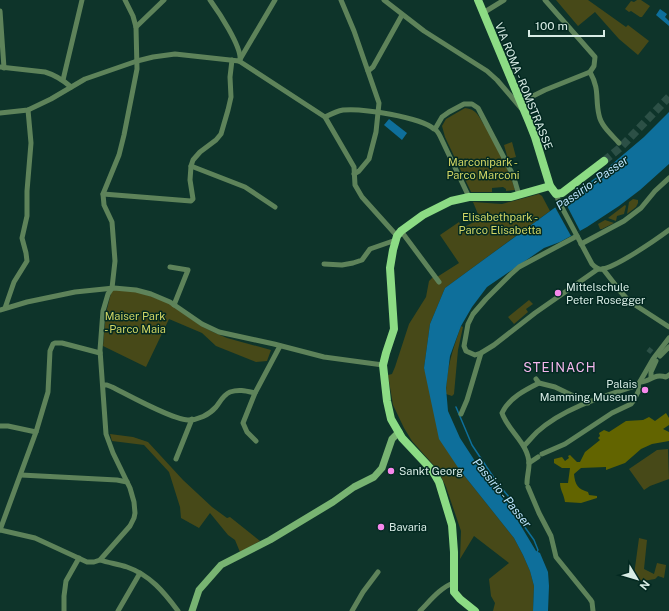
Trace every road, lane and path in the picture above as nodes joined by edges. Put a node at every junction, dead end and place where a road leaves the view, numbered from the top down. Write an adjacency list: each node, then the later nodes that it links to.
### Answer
1 (82, 0): 21 (street)
2 (125, 0): 14 (street)
3 (164, 0): 14 (street)
4 (210, 0): 17 (street)
5 (275, 0): 17 (street)
6 (341, 0): 19 (street)
7 (384, 0): 12 (street)
8 (478, 0): 13 (main road, VIA ROMA - ROMSTRASSE)
9 (504, 0): 13 (street)
10 (546, 0): 20 (street)
11 (0, 11): 18 (street)
12 (402, 15): 19 (street); 25 (street)
13 (483, 15): 23 (main road, VIA ROMA - ROMSTRASSE)
14 (136, 27): 15 (street)
15 (137, 60): 16 (street); 22 (street); 36 (street)
16 (232, 60): 17 (street); 32 (street)
17 (239, 60): 28 (street)
18 (2, 68): 21 (street)
19 (368, 71): 27 (street)
20 (590, 72): 23 (street); 30 (street)
21 (63, 80): 22 (street)
22 (71, 87): 24 (street)
23 (521, 102): 25 (main road, VIA ROMA - ROMSTRASSE)
24 (28, 110): 26 (street); 51 (street)
25 (525, 112): 35 (main road, VIA ROMA - ROMSTRASSE)
26 (0, 113)
27 (379, 113): 28 (street); 29 (street); 33 (street)
28 (325, 116): 33 (street)
29 (435, 129): 37 (street); 38 (street)
30 (619, 143)
31 (604, 160): 39 (main road)
32 (191, 166): 36 (street); 40 (street)
33 (354, 174): 43 (street)
34 (669, 178): 44 (street)
35 (550, 186): 37 (main road); 39 (main road, VIA ROMA - ROMSTRASSE)
36 (103, 194): 49 (street)
37 (519, 196): 38 (main road)
38 (469, 197): 43 (main road)
39 (558, 200): 42 (street)
40 (275, 207)
41 (669, 230): 47 (street)
42 (576, 235): 44 (street); 57 (street)
43 (398, 236): 45 (street); 48 (street); 60 (main road)
44 (581, 244): 47 (street)
45 (324, 264)
46 (170, 267): 50 (street)
47 (600, 269): 52 (street); 57 (street)
48 (439, 282)
49 (112, 288): 50 (street); 51 (street); 56 (street)
50 (174, 305): 54 (street)
51 (3, 309)
52 (668, 325)
53 (669, 338): 63 (street)
54 (280, 346): 60 (street); 65 (street)
55 (669, 348): 58 (street)
56 (100, 353): 64 (street); 70 (street)
57 (481, 353): 67 (street)
58 (660, 356)
59 (656, 361): 62 (street)
60 (383, 365): 71 (main road)
61 (669, 375): 62 (street)
62 (651, 377): 63 (street)
63 (639, 383): 66 (street); 75 (street)
64 (103, 385): 68 (street); 77 (street)
65 (254, 393): 68 (street); 72 (street)
66 (588, 403): 73 (street); 73 (street)
67 (461, 414)
68 (192, 419): 74 (street)
69 (0, 426): 70 (street)
70 (36, 432): 76 (street)
71 (398, 432): 83 (main road); 87 (street)
72 (256, 442)
73 (524, 446): 75 (street)
74 (176, 459)
75 (529, 463): 91 (street)
76 (21, 475): 77 (street); 78 (street)
77 (127, 482): 80 (street)
78 (0, 530): 79 (street)
79 (79, 558): 80 (street); 84 (street)
80 (100, 560): 82 (street)
81 (378, 572): 88 (street)
82 (140, 573): 85 (street); 86 (street)
83 (453, 583): 89 (street); 90 (main road)
84 (64, 611)
85 (118, 611)
86 (178, 611)
87 (192, 611)
88 (352, 611)
89 (420, 611)
90 (474, 611)
91 (593, 611)

